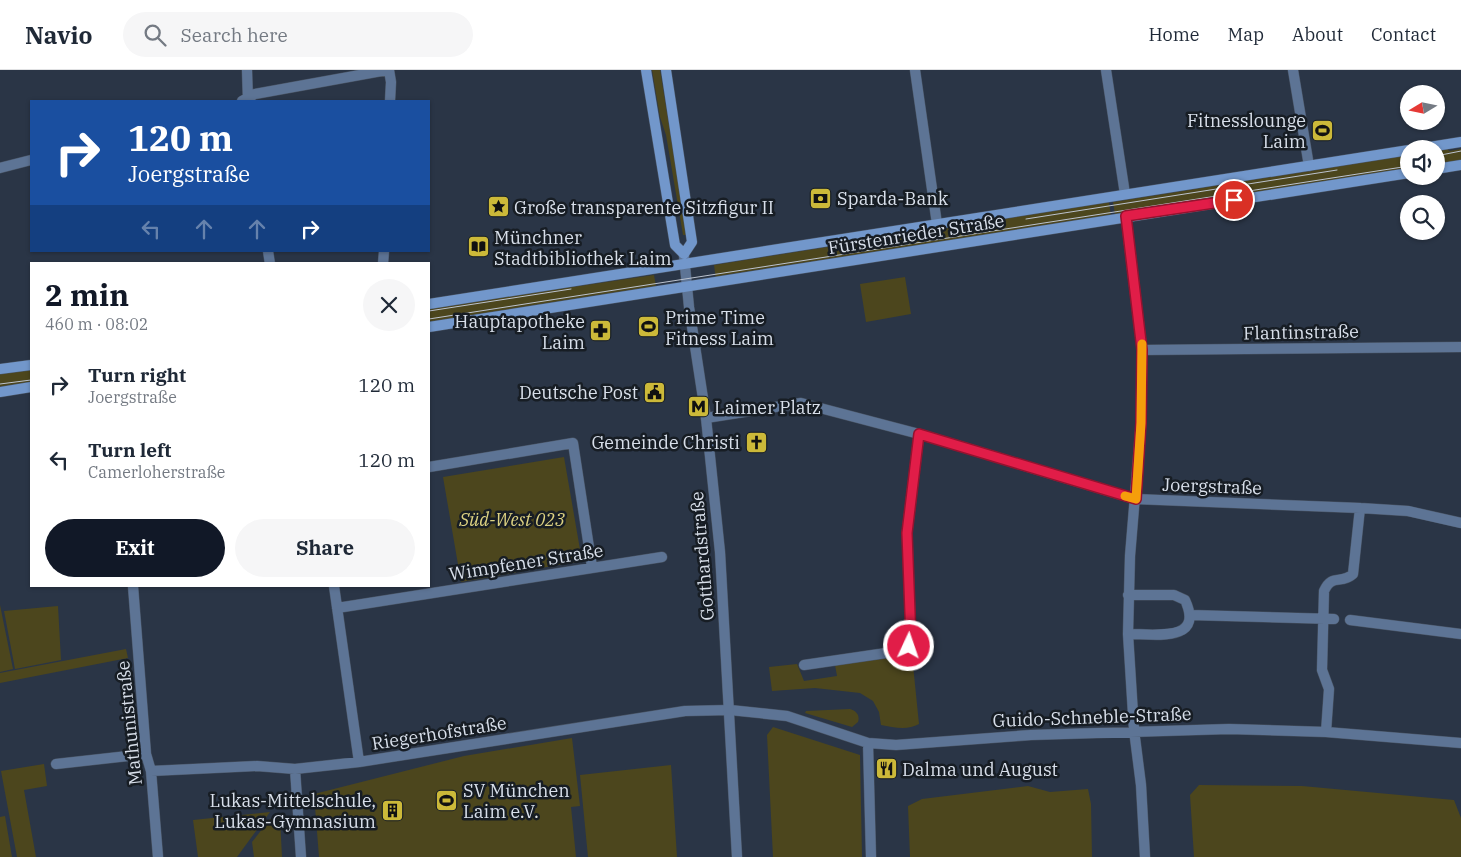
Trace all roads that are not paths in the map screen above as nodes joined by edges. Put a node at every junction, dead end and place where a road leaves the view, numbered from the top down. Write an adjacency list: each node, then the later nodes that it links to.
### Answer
1 (247, 70): 8 (street)
2 (388, 70): 9 (street); 10 (street)
3 (646, 70): 23 (main road, Gotthardstraße)
4 (666, 70): 23 (main road, Gotthardstraße)
5 (915, 70): 22 (street)
6 (1106, 70): 20 (street)
7 (1294, 70): 16 (street)
8 (246, 100)
9 (247, 100)
10 (390, 100)
11 (1461, 142): 12 (main road)
12 (1445, 145)
13 (1400, 151): 16 (main road, Fürstenrieder Straße)
14 (30, 160): 17 (street)
15 (1461, 165): 18 (main road)
16 (1309, 166): 20 (main road, Fürstenrieder Straße)
17 (0, 168)
18 (1445, 168)
19 (1400, 174): 21 (main road, Fürstenrieder Straße)
20 (1125, 194): 22 (main road, Fürstenrieder Straße)
21 (1126, 216): 24 (main road, Fürstenrieder Straße); 28 (street)
22 (937, 224): 23 (main road, Fürstenrieder Straße)
23 (684, 259): 24 (street, Gotthardstraße); 25 (main road, Fürstenrieder Straße)
24 (686, 288): 26 (main road, Fürstenrieder Straße); 33 (street, Gotthardstraße)
25 (430, 304)
26 (430, 327)
27 (1461, 347): 28 (street, Flantinstraße)
28 (1142, 350): 36 (street)
29 (30, 365): 30 (main road)
30 (0, 369)
31 (30, 388): 32 (main road)
32 (0, 392)
33 (706, 418): 34 (street, Joergstraße); 51 (street, Gotthardstraße)
34 (919, 434): 36 (street, Joergstraße); 50 (street)
35 (430, 467): 40 (street)
36 (1136, 499): 37 (street, Joergstraße); 43 (street)
37 (1360, 508): 38 (street, Joergstraße); 46 (street)
38 (1461, 523)
39 (662, 557): 40 (street, Wimpfener Straße)
40 (592, 567): 44 (street, Wimpfener Straße)
41 (133, 587): 56 (street, Mathunistraße)
42 (334, 587): 44 (street)
43 (1128, 595): 45 (street); 48 (street)
44 (337, 608): 57 (street)
45 (1190, 615): 46 (street); 48 (street)
46 (1329, 619): 53 (street)
47 (1350, 620): 49 (street)
48 (1128, 634): 52 (street)
49 (1461, 634)
50 (804, 664)
51 (730, 710): 54 (street, Guido-Schneble-Straße); 57 (street, Riegerhofstraße); 63 (street, Gotthardstraße)
52 (1134, 730): 53 (street, Guido-Schneble-Straße); 54 (street, Guido-Schneble-Straße); 65 (street)
53 (1326, 732): 55 (street, Guido-Schneble-Straße)
54 (868, 743): 64 (street)
55 (1461, 743)
56 (146, 754): 58 (street); 60 (street, Mathunistraße)
57 (359, 762): 59 (street, Riegerhofstraße)
58 (56, 764)
59 (295, 769): 60 (street, Riegerhofstraße); 62 (street)
60 (151, 771): 61 (street, Mathunistraße)
61 (158, 857)
62 (301, 857)
63 (737, 857)
64 (871, 857)
65 (1145, 857)

